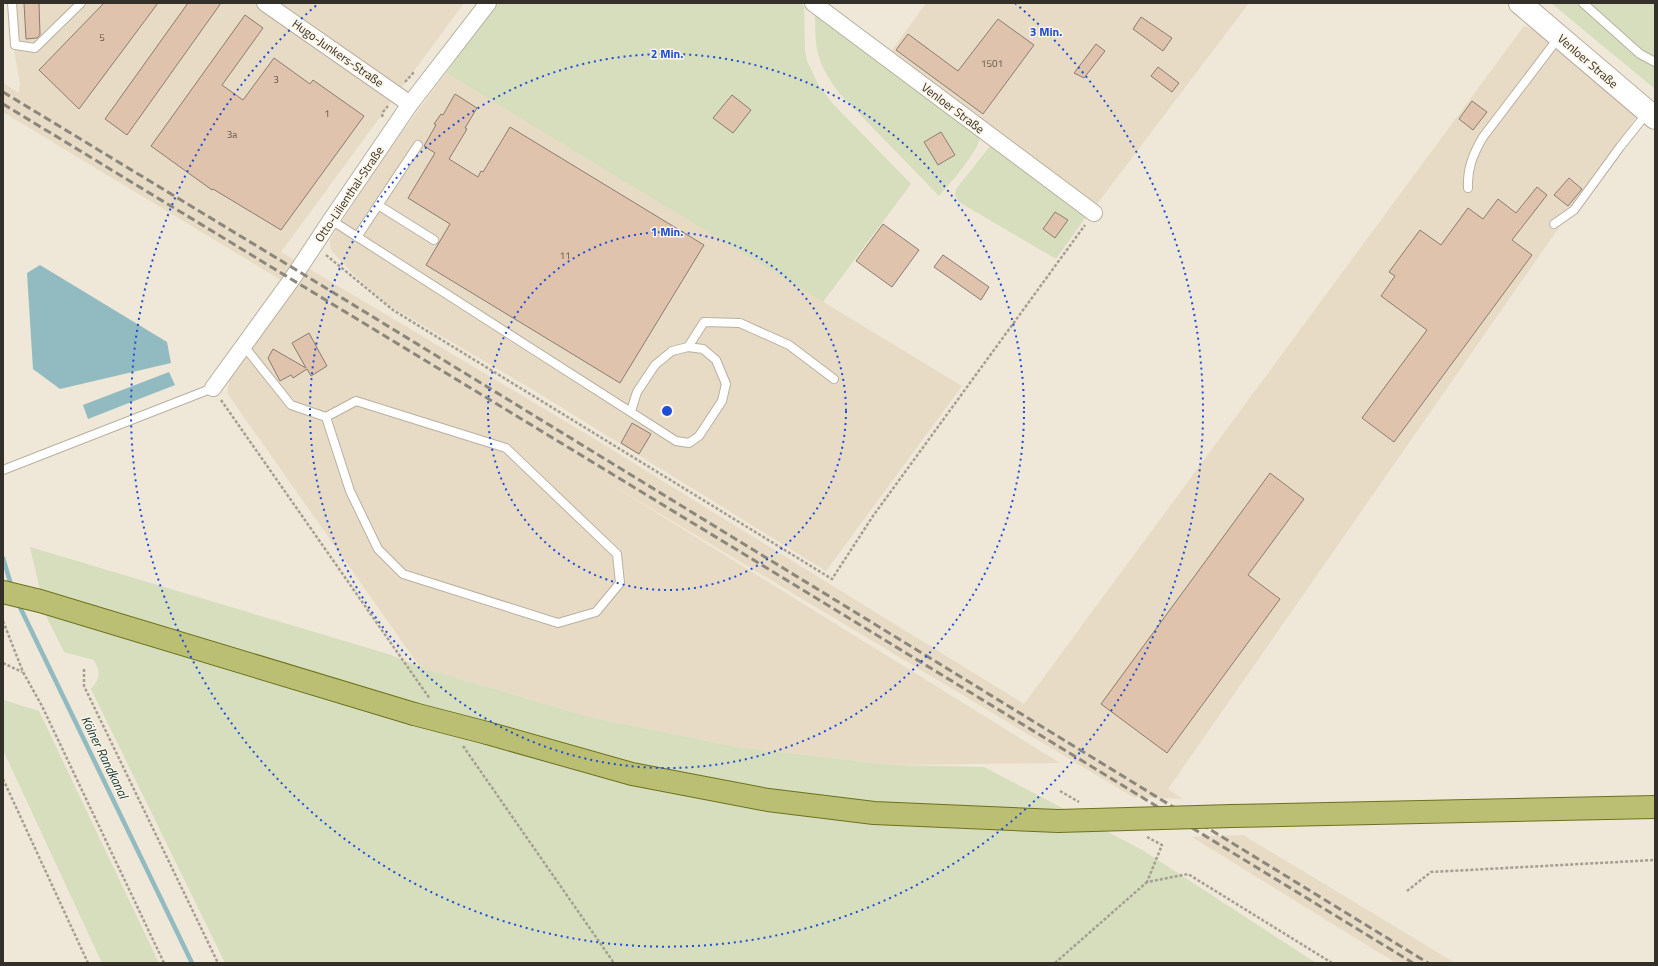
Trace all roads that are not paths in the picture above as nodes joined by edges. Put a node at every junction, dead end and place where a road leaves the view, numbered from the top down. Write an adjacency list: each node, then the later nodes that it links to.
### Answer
1 (12, 3): 2 (lane)
2 (81, 3)
3 (265, 3): 10 (street, Hugo-Junkers-Straße)
4 (488, 3): 10 (street, Otto-Lilienthal-Straße)
5 (813, 3): 15 (street, Venloer Straße)
6 (1520, 3): 8 (main road, Venloer Straße)
7 (1583, 3): 9 (lane)
8 (1560, 36): 11 (main road, Venloer Straße); 13 (lane)
9 (1655, 62)
10 (410, 104): 16 (street, Otto-Lilienthal-Straße)
11 (1651, 115): 17 (lane)
12 (418, 145): 14 (lane)
13 (1468, 188)
14 (378, 205): 18 (lane); 19 (lane)
15 (1094, 213)
16 (331, 220): 18 (lane); 20 (street, Otto-Lilienthal-Straße)
17 (1554, 224)
18 (357, 237): 24 (lane)
19 (434, 240)
20 (244, 346): 23 (street, Otto-Lilienthal-Straße); 25 (lane)
21 (688, 347): 22 (lane); 24 (lane); 24 (lane)
22 (834, 379)
23 (213, 388): 26 (lane)
24 (631, 411)
25 (326, 417): 25 (lane)
26 (3, 470)
27 (3, 592): 28 (main road, bridge)
28 (1655, 807)

